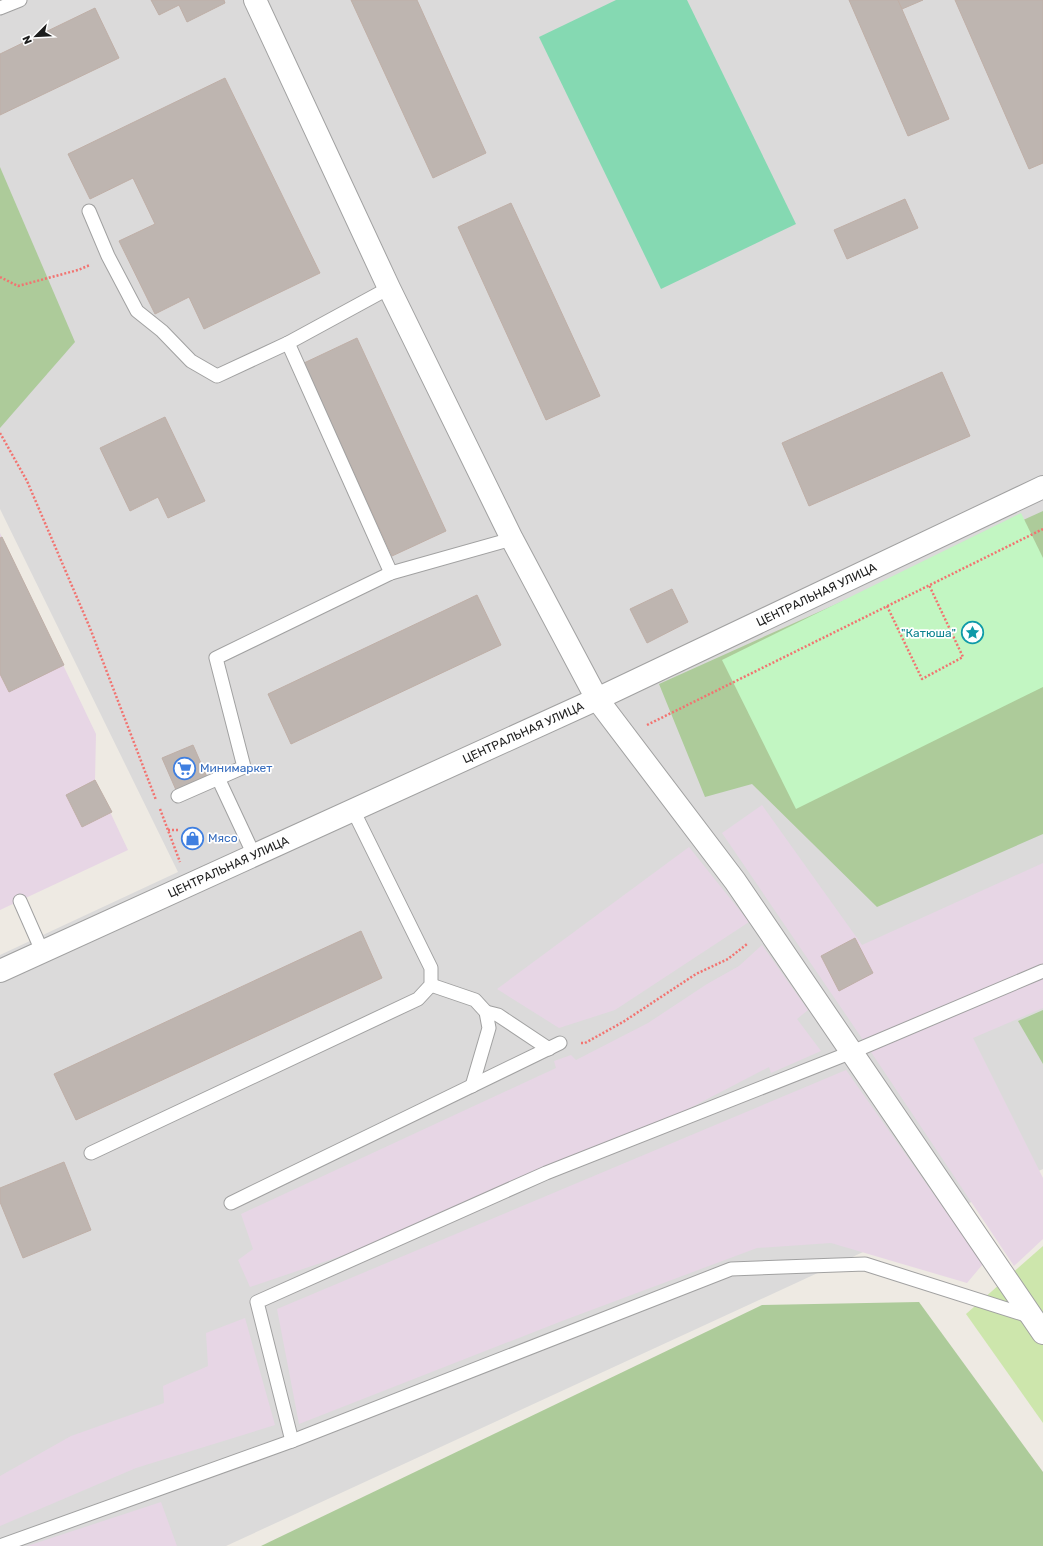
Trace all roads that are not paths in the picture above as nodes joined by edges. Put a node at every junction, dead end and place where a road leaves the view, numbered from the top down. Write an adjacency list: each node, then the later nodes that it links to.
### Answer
1 (20, 0): 3 (lane)
2 (255, 0): 5 (street)
3 (0, 8)
4 (89, 211): 6 (lane)
5 (389, 288): 6 (lane); 8 (street)
6 (288, 343): 9 (lane)
7 (1043, 488): 10 (street, ЦЕНТРАЛЬНАЯ УЛИЦА)
8 (512, 539): 9 (lane); 10 (street)
9 (391, 573): 11 (lane)
10 (597, 699): 13 (street, ЦЕНТРАЛЬНАЯ УЛИЦА); 21 (street)
11 (218, 778): 12 (lane); 14 (lane)
12 (178, 796)
13 (353, 810): 14 (street, ЦЕНТРАЛЬНАЯ УЛИЦА); 19 (lane)
14 (254, 855): 16 (street, ЦЕНТРАЛЬНАЯ УЛИЦА)
15 (20, 901): 16 (lane)
16 (42, 951): 17 (street, ЦЕНТРАЛЬНАЯ УЛИЦА)
17 (0, 971)
18 (1043, 971): 21 (lane)
19 (431, 985): 20 (lane); 23 (lane)
20 (486, 1012): 22 (lane); 22 (lane)
21 (852, 1052): 25 (street); 26 (lane)
22 (472, 1086): 24 (lane)
23 (90, 1153)
24 (231, 1203)
25 (1037, 1325): 26 (lane)
26 (292, 1441): 27 (lane)
27 (0, 1546)

